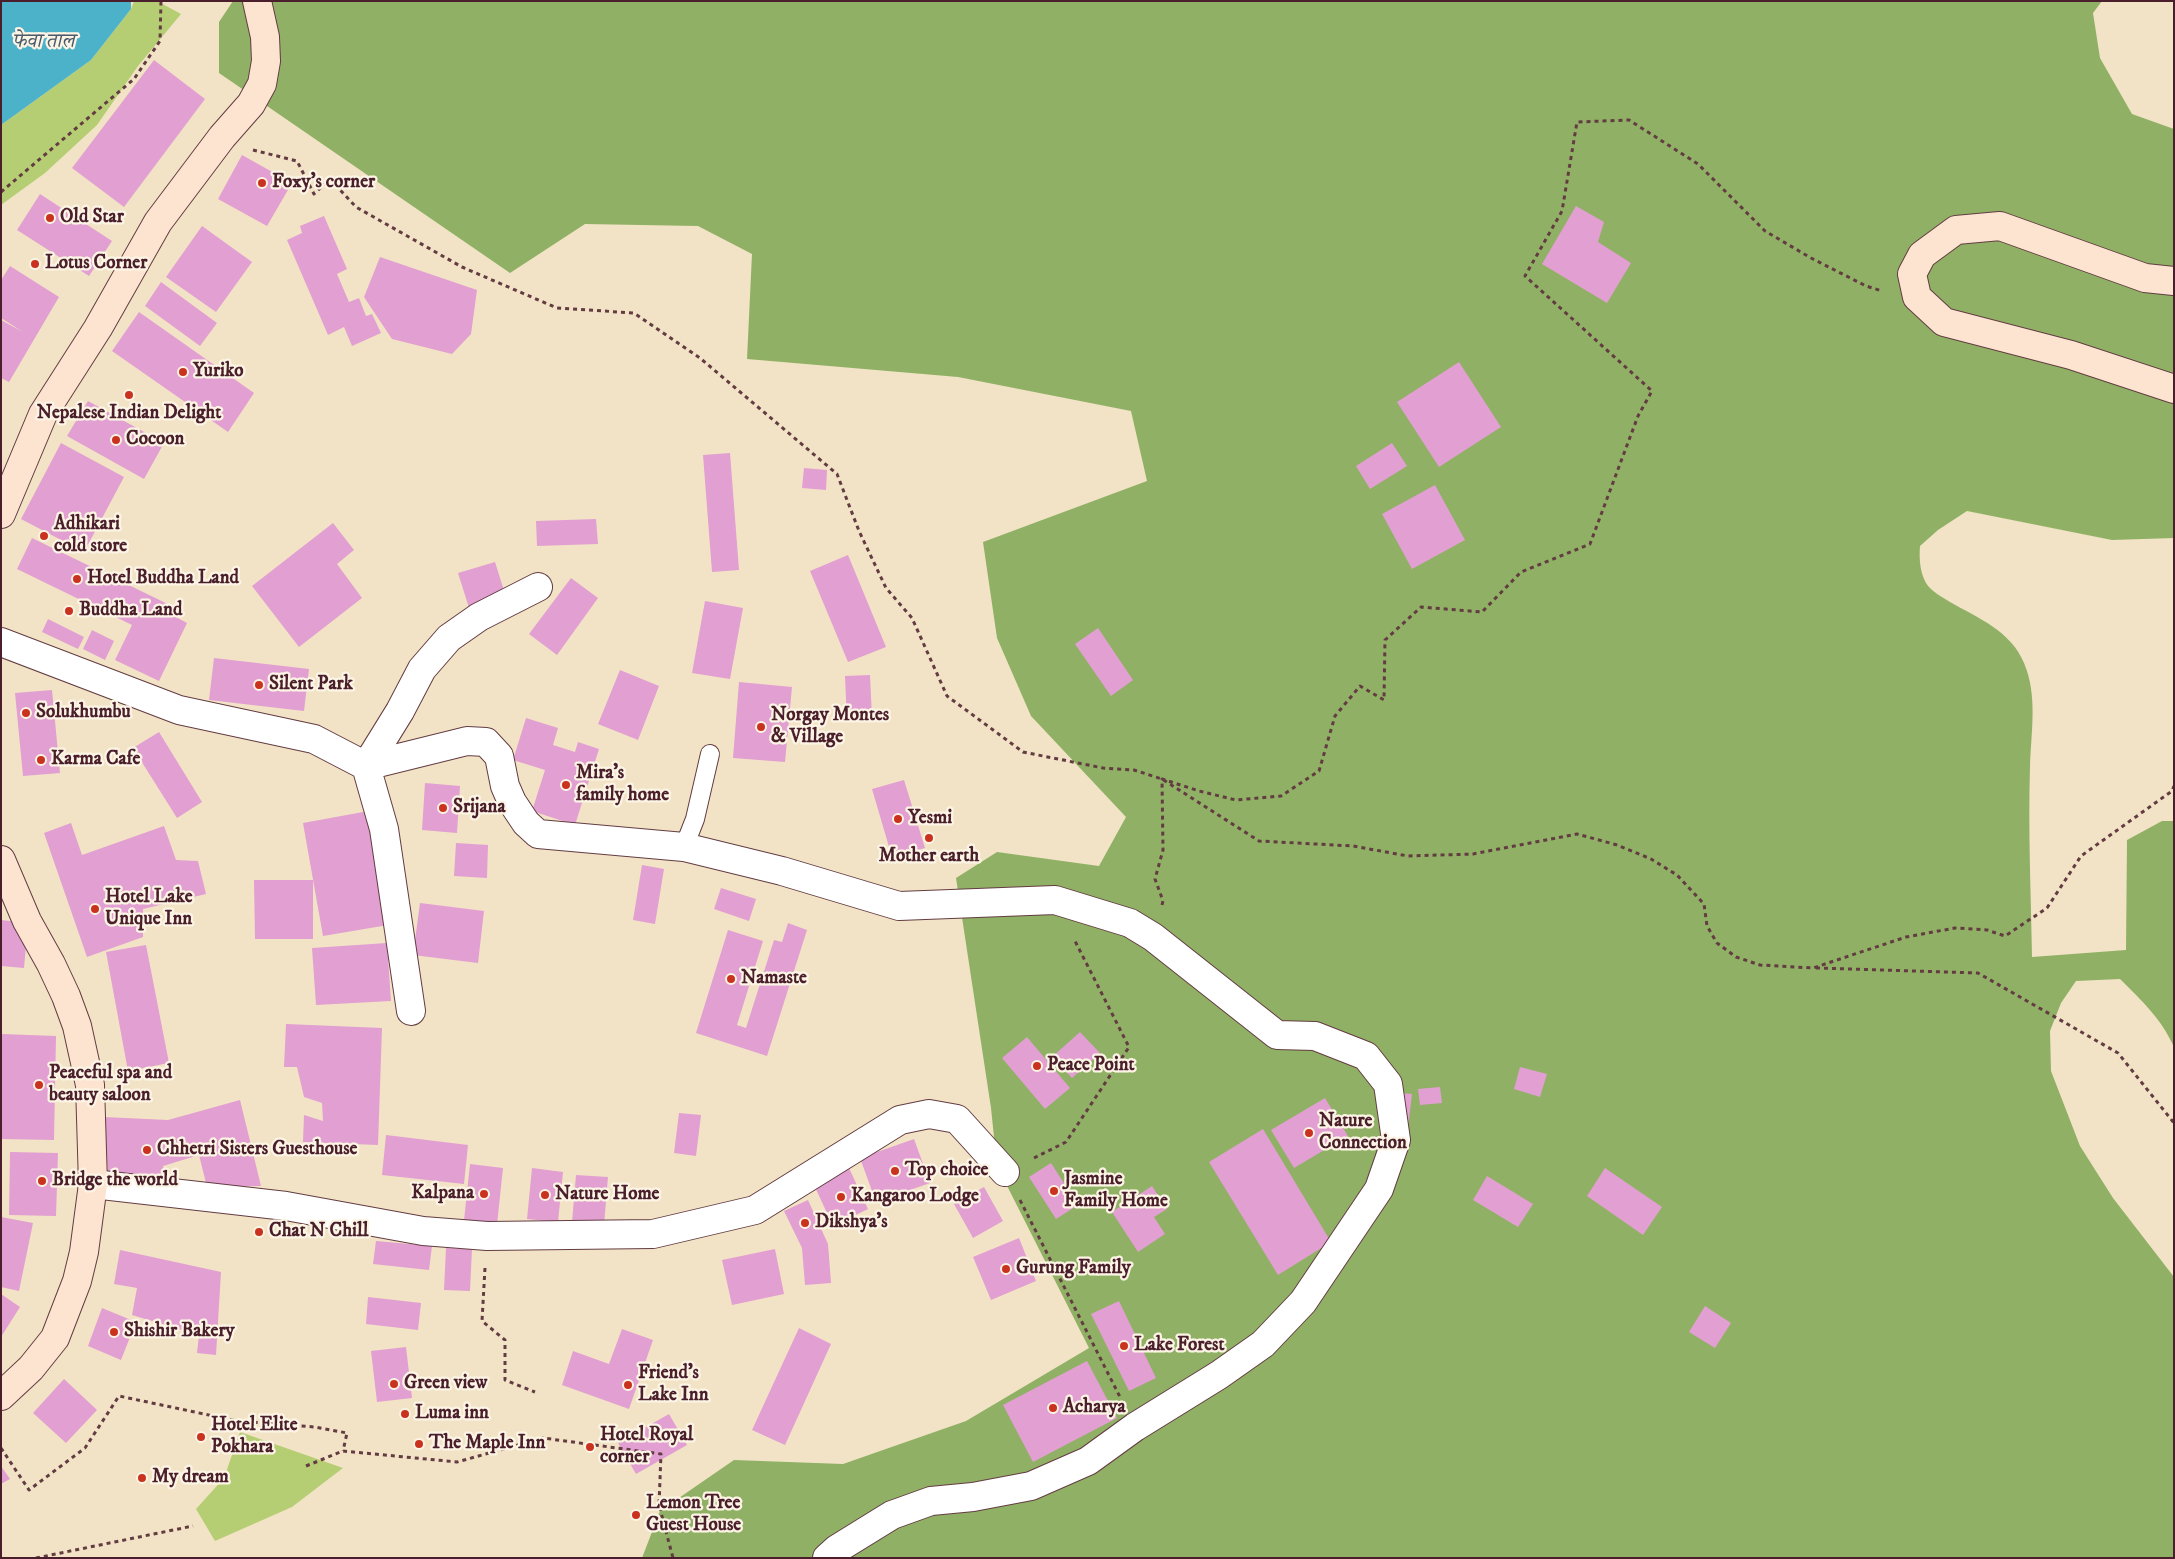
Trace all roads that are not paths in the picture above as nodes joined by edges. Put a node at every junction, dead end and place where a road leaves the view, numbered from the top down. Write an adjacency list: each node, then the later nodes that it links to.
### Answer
1 (257, 1): 4 (main road)
2 (2174, 281): 3 (main road)
3 (2174, 389)
4 (1, 514)
5 (538, 587): 8 (street)
6 (1, 642): 8 (street)
7 (710, 754): 9 (lane)
8 (366, 766): 9 (street); 11 (street)
9 (684, 847): 15 (street)
10 (1, 860): 13 (main road)
11 (411, 1011)
12 (1005, 1172): 13 (street)
13 (92, 1184): 14 (main road)
14 (1, 1396)
15 (827, 1558)

